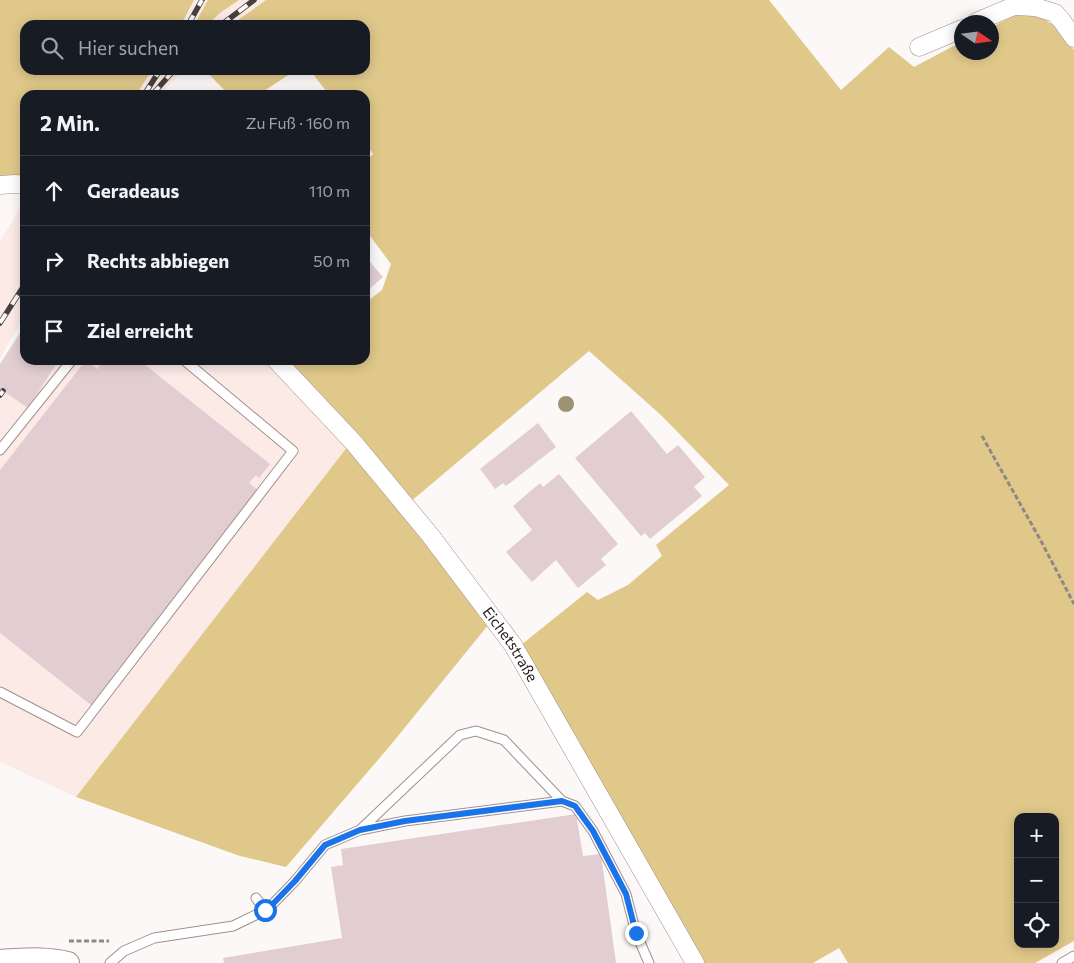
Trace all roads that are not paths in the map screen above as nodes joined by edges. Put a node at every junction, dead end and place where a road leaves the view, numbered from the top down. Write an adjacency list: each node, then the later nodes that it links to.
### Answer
1 (1032, 4): 2 (street); 4 (street)
2 (993, 15)
3 (954, 33): 5 (street)
4 (1074, 38)
5 (919, 48)
6 (20, 184): 7 (street)
7 (0, 185)
8 (68, 365): 11 (lane)
9 (190, 365): 12 (lane)
10 (281, 365): 22 (street, Eichetstraße)
11 (0, 450)
12 (0, 692)
13 (562, 801): 14 (lane); 14 (lane); 21 (lane)
14 (360, 830): 16 (lane)
15 (256, 898): 16 (lane)
16 (265, 910): 20 (lane)
17 (1074, 956): 23 (lane)
18 (0, 961): 19 (street)
19 (68, 963)
20 (110, 963)
21 (649, 963)
22 (695, 963)
23 (1062, 963)

